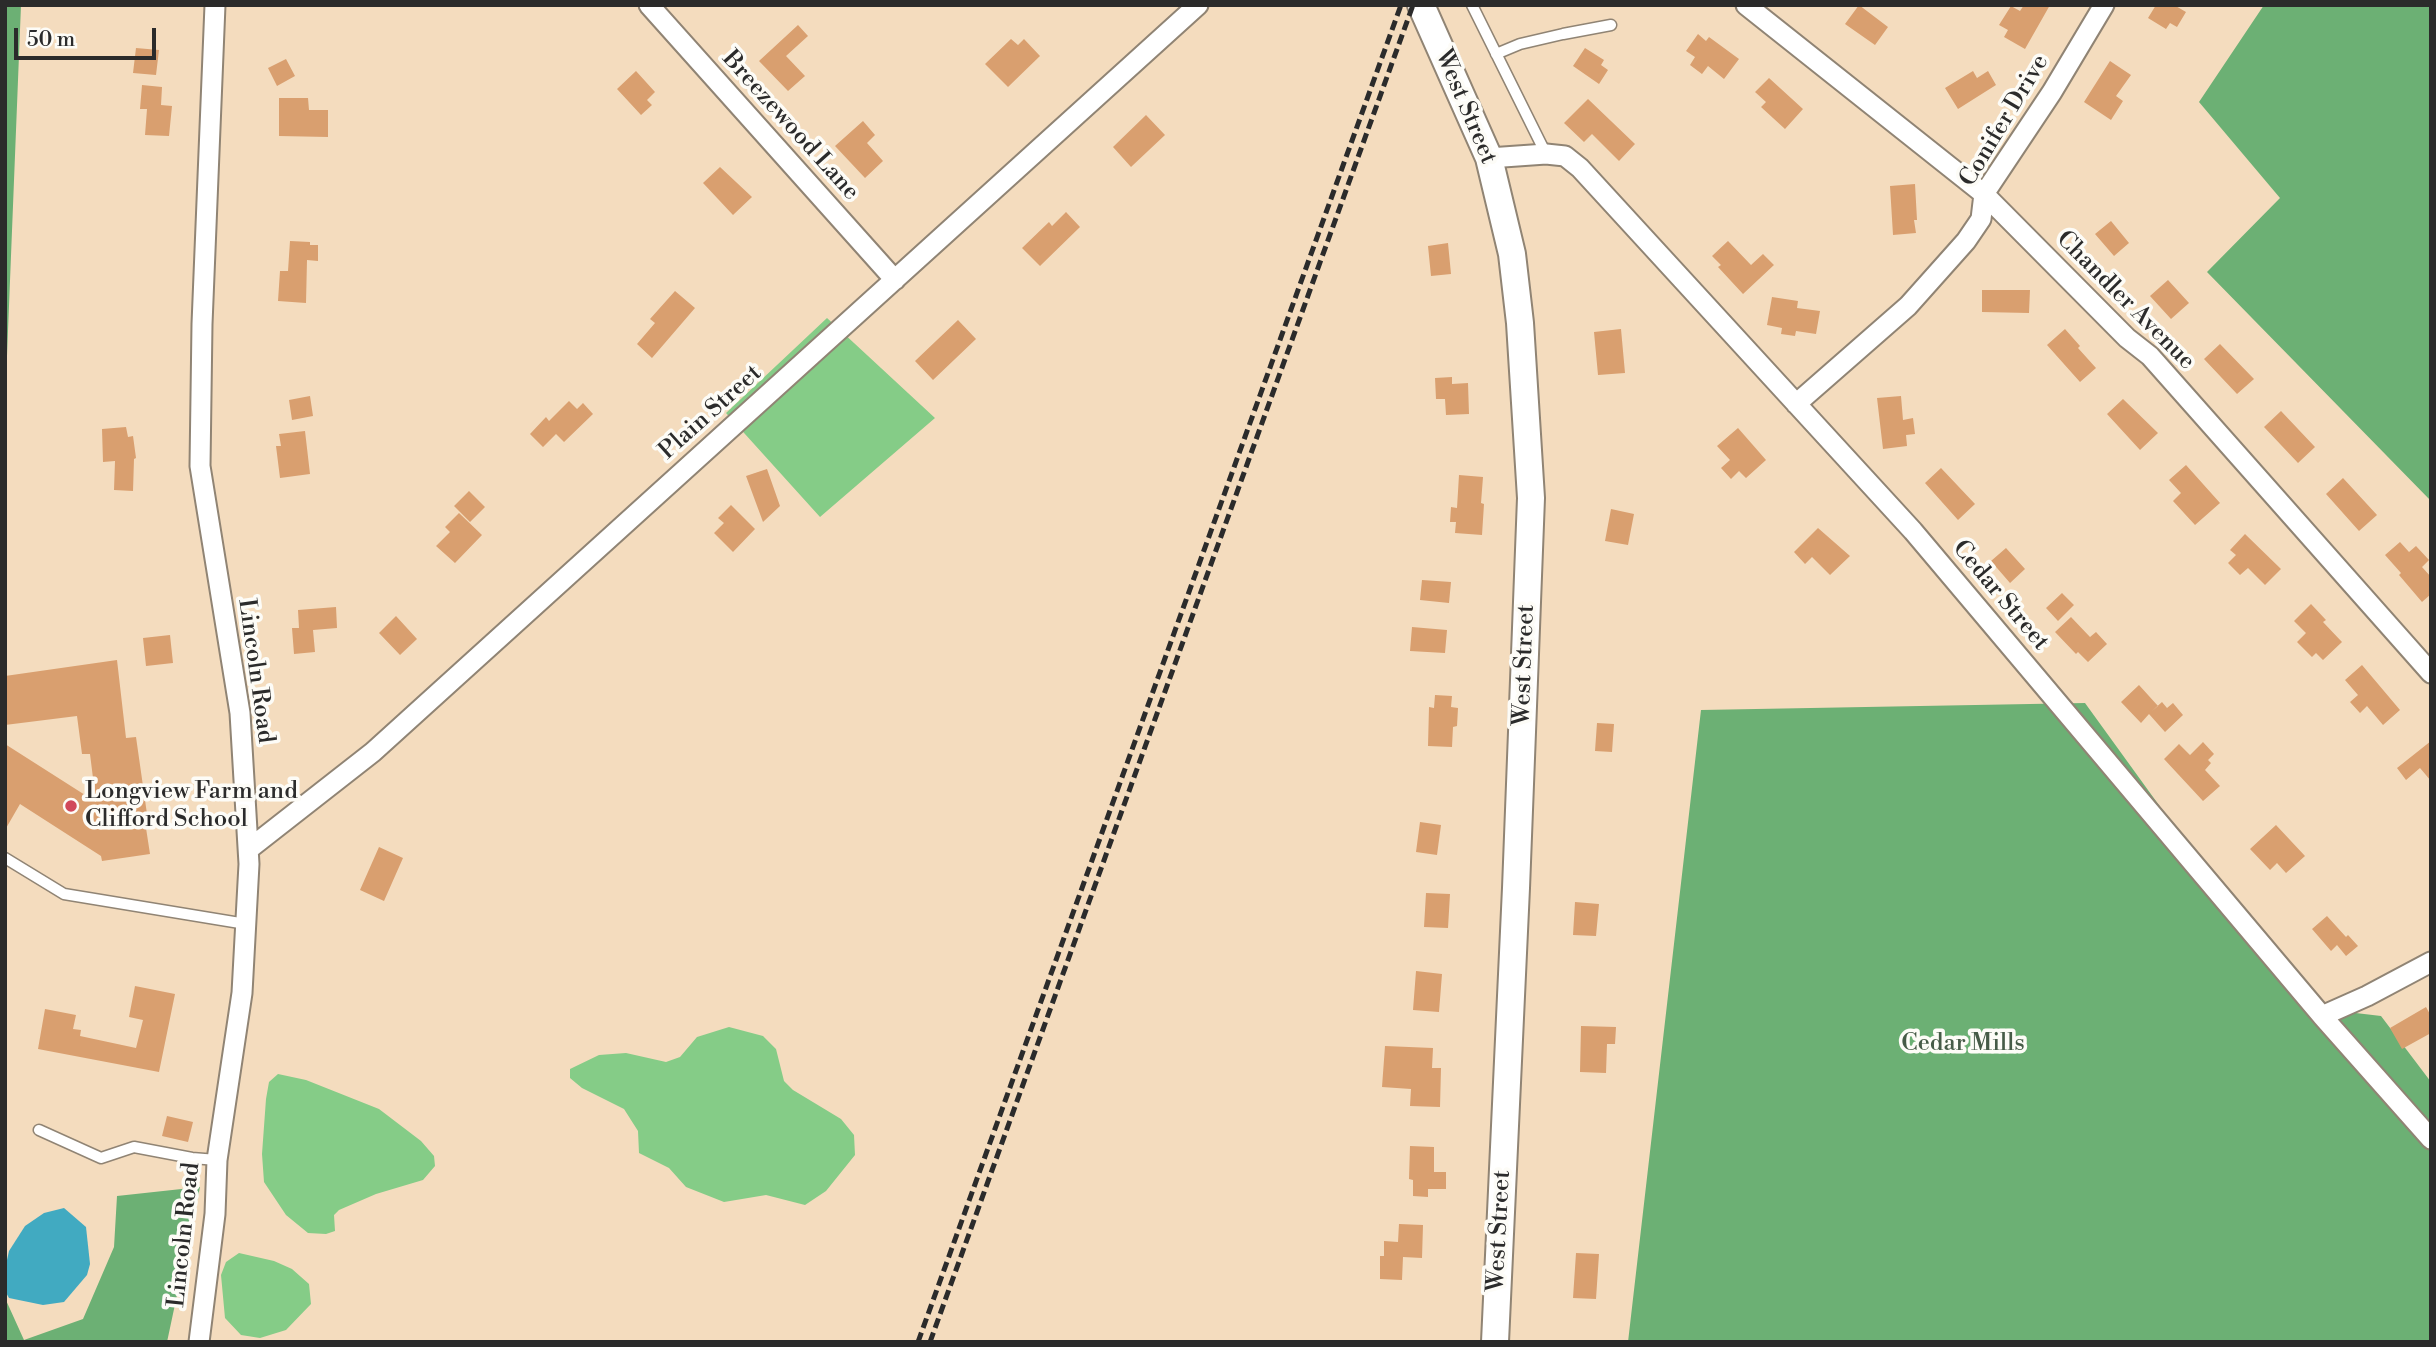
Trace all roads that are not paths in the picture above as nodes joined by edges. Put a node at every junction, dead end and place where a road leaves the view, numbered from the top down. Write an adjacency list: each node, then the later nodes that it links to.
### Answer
1 (215, 5): 16 (street, Lincoln Road)
2 (649, 5): 13 (street, Breezewood Lane)
3 (1198, 5): 13 (street, Plain Street)
4 (1421, 5): 11 (main road, West Street)
5 (1472, 5): 9 (lane)
6 (1745, 5): 12 (street, Chandler Avenue)
7 (2104, 5): 12 (street, Conifer Drive)
8 (1611, 25): 9 (lane)
9 (1496, 54): 10 (lane)
10 (1546, 154): 11 (street, Cedar Street); 14 (street, Cedar Street)
11 (1489, 158): 25 (main road, West Street)
12 (1984, 194): 14 (street, Conifer Drive); 15 (street, Chandler Avenue)
13 (895, 280): 16 (street, Plain Street)
14 (1796, 404): 20 (street, Cedar Street)
15 (2431, 673)
16 (249, 849): 18 (street, Lincoln Road)
17 (5, 858): 18 (lane)
18 (246, 923): 23 (street, Lincoln Road)
19 (2431, 962): 20 (street)
20 (2322, 1016): 22 (street, Cedar Street)
21 (39, 1130): 23 (lane)
22 (2431, 1139)
23 (217, 1160): 24 (street, Lincoln Road)
24 (199, 1342)
25 (1495, 1342)

